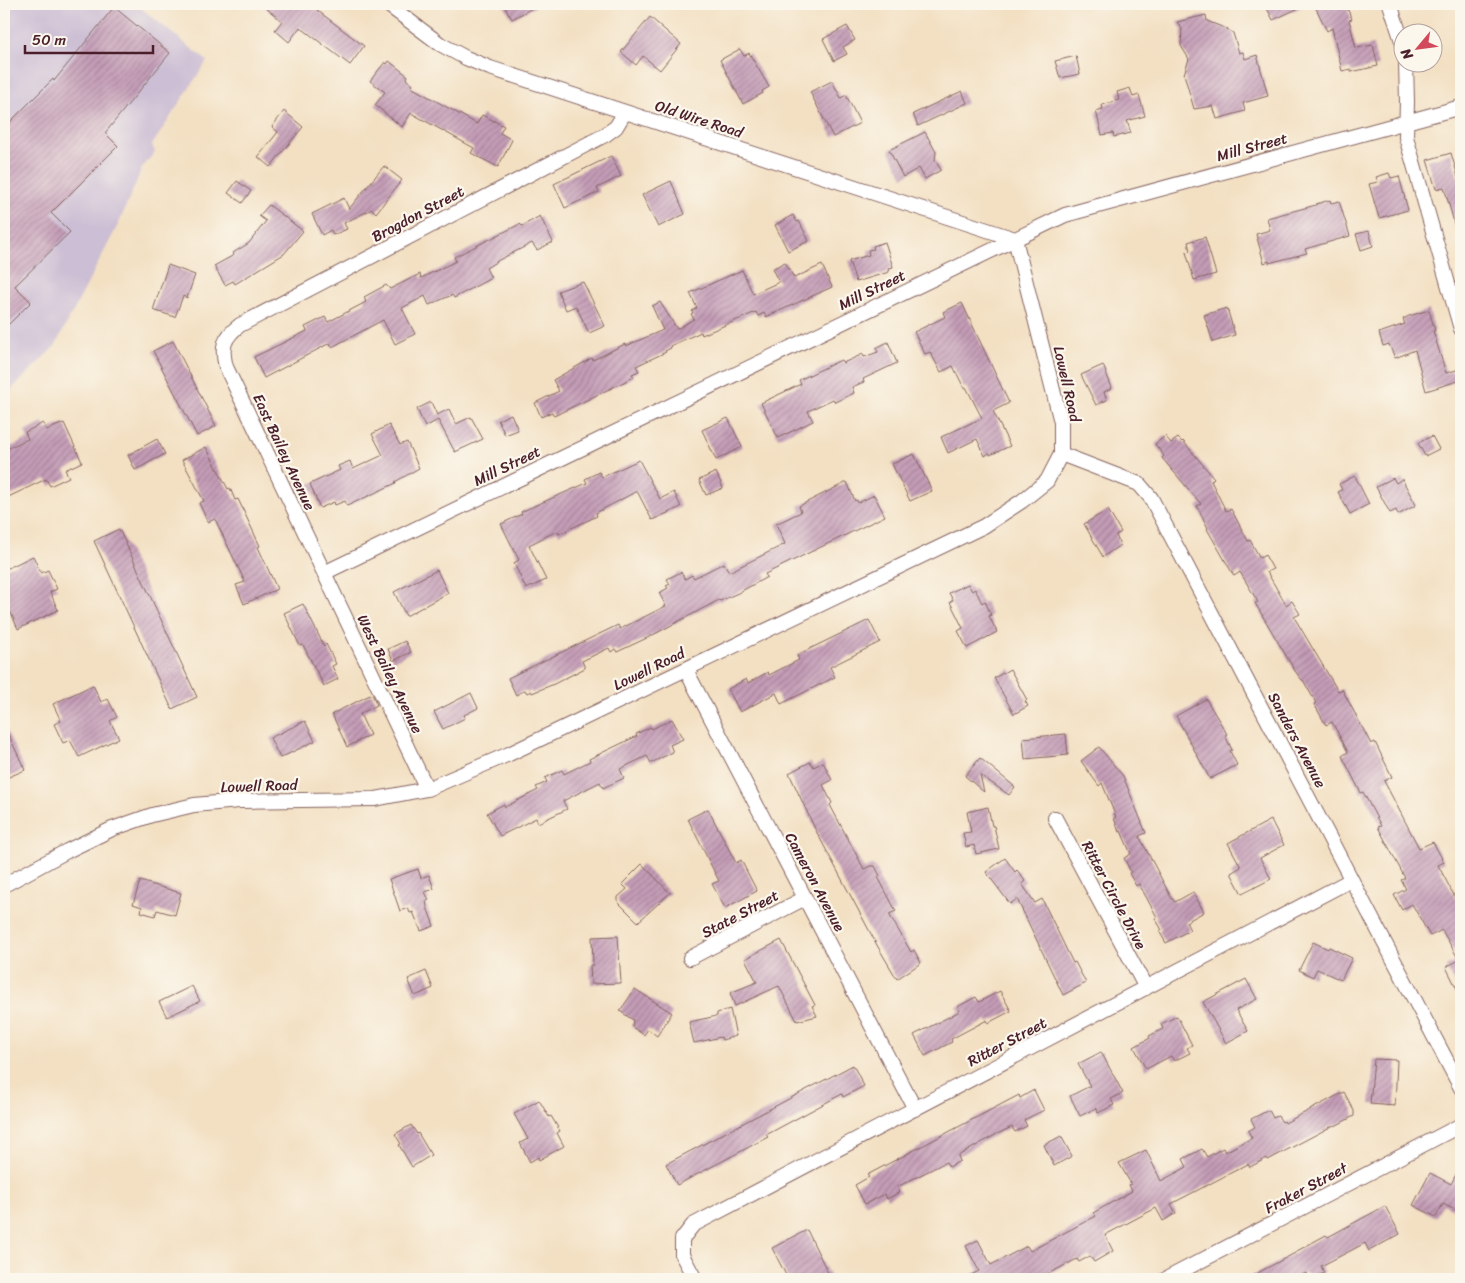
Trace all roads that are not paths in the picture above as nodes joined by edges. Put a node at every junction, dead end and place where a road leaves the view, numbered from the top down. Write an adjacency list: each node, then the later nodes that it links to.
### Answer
1 (387, 4): 6 (street, Old Wire Road)
2 (1390, 4): 3 (street)
3 (1396, 22)
4 (1406, 72): 7 (street)
5 (1461, 107): 7 (street, Mill Street)
6 (625, 112): 8 (street, Old Wire Road); 10 (street, Brogdon Street)
7 (1407, 121): 8 (street, Mill Street); 9 (street)
8 (1015, 239): 11 (street, Lowell Road); 12 (street, Mill Street)
9 (1461, 329)
10 (224, 343): 12 (street, East Bailey Avenue)
11 (1061, 454): 13 (street, Lowell Road); 16 (street, Sanders Avenue)
12 (324, 573): 14 (street, West Bailey Avenue)
13 (686, 670): 14 (street, Lowell Road); 18 (street, Cameron Avenue)
14 (427, 789): 17 (street, Lowell Road)
15 (1055, 818): 20 (street, Ritter Circle Drive)
16 (1352, 880): 20 (street, Ritter Street); 21 (street, Sanders Avenue)
17 (4, 885)
18 (805, 898): 19 (street, State Street); 22 (street, Cameron Avenue)
19 (690, 958)
20 (1146, 988): 22 (street, Ritter Street)
21 (1461, 1088)
22 (915, 1109): 24 (street, Ritter Street)
23 (1461, 1125): 25 (street, Fraker Street)
24 (695, 1279)
25 (1166, 1279)

